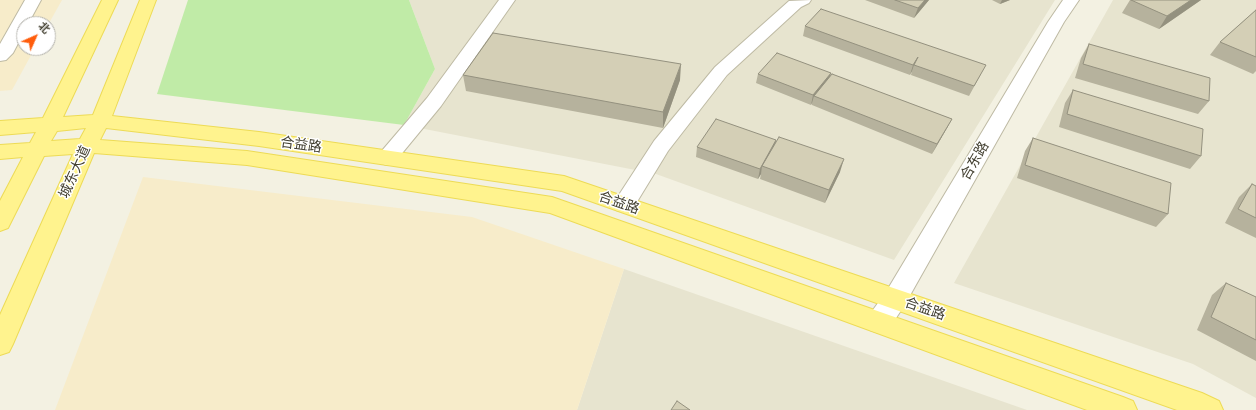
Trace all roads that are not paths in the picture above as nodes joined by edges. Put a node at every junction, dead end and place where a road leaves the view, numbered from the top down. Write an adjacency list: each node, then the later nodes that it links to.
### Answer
1 (33, 0): 7 (street)
2 (110, 0): 9 (main road)
3 (148, 0): 8 (main road, 城东大道)
4 (507, 0): 14 (street)
5 (803, 0): 15 (street)
6 (1071, 0): 17 (street, 合东路)
7 (0, 56)
8 (100, 121): 9 (main road, 合益路); 11 (main road, 城东大道); 14 (main road, 合益路)
9 (50, 124): 10 (main road, 合益路); 12 (main road)
10 (0, 128)
11 (87, 146): 12 (main road, 合益路); 18 (main road, 合益路); 19 (main road, 城东大道)
12 (37, 149): 13 (main road, 合益路); 16 (main road)
13 (0, 152)
14 (387, 158): 15 (main road, 合益路)
15 (624, 204): 17 (main road, 合益路)
16 (0, 222)
17 (895, 299): 18 (street, 合东路); 21 (main road, 合益路)
18 (879, 322): 20 (main road, 合益路)
19 (0, 344)
20 (1123, 410)
21 (1209, 410)

